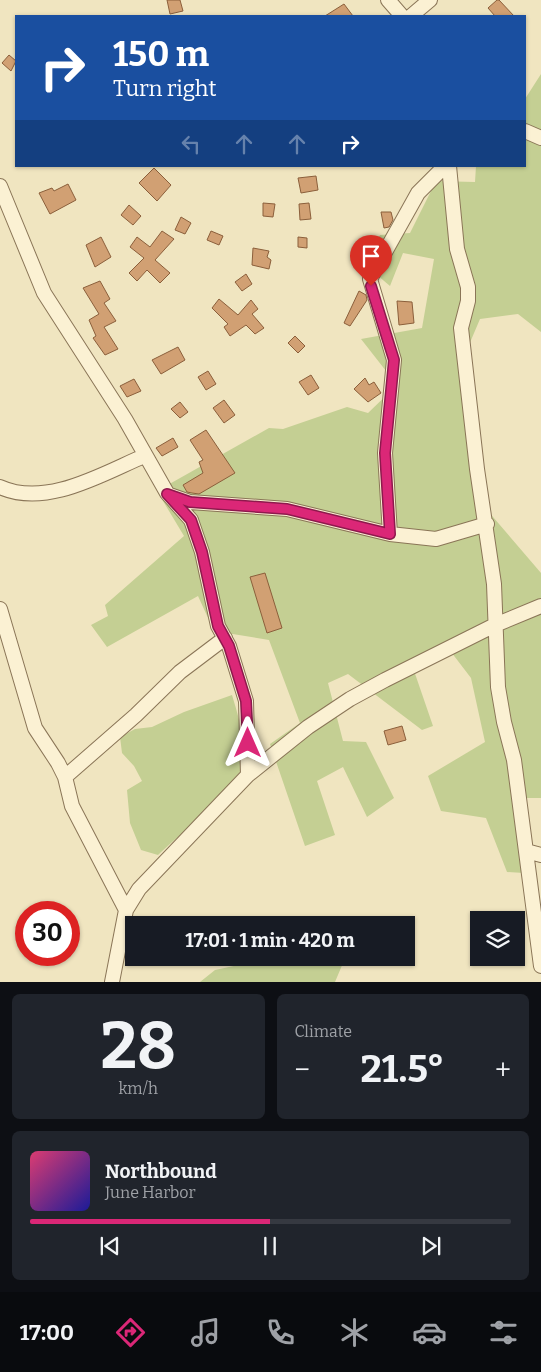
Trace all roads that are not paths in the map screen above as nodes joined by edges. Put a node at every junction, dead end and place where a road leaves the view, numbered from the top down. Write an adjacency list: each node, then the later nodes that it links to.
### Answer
1 (388, 0): 3 (street)
2 (430, 0): 4 (street)
3 (401, 15)
4 (412, 15)
5 (526, 131): 6 (street)
6 (541, 138)
7 (444, 167): 14 (street)
8 (449, 167): 13 (street)
9 (0, 186): 10 (street)
10 (144, 456): 11 (street); 12 (street)
11 (0, 487)
12 (167, 494): 14 (street); 18 (street)
13 (487, 524): 14 (street); 17 (street)
14 (390, 534)
15 (541, 606): 17 (street)
16 (0, 609): 20 (street)
17 (494, 625): 19 (street); 21 (street)
18 (225, 638): 19 (street); 20 (street)
19 (248, 775): 23 (street)
20 (64, 777): 23 (street)
21 (526, 850): 22 (street); 24 (street)
22 (541, 855)
23 (126, 910): 25 (street)
24 (541, 966)
25 (112, 982)

